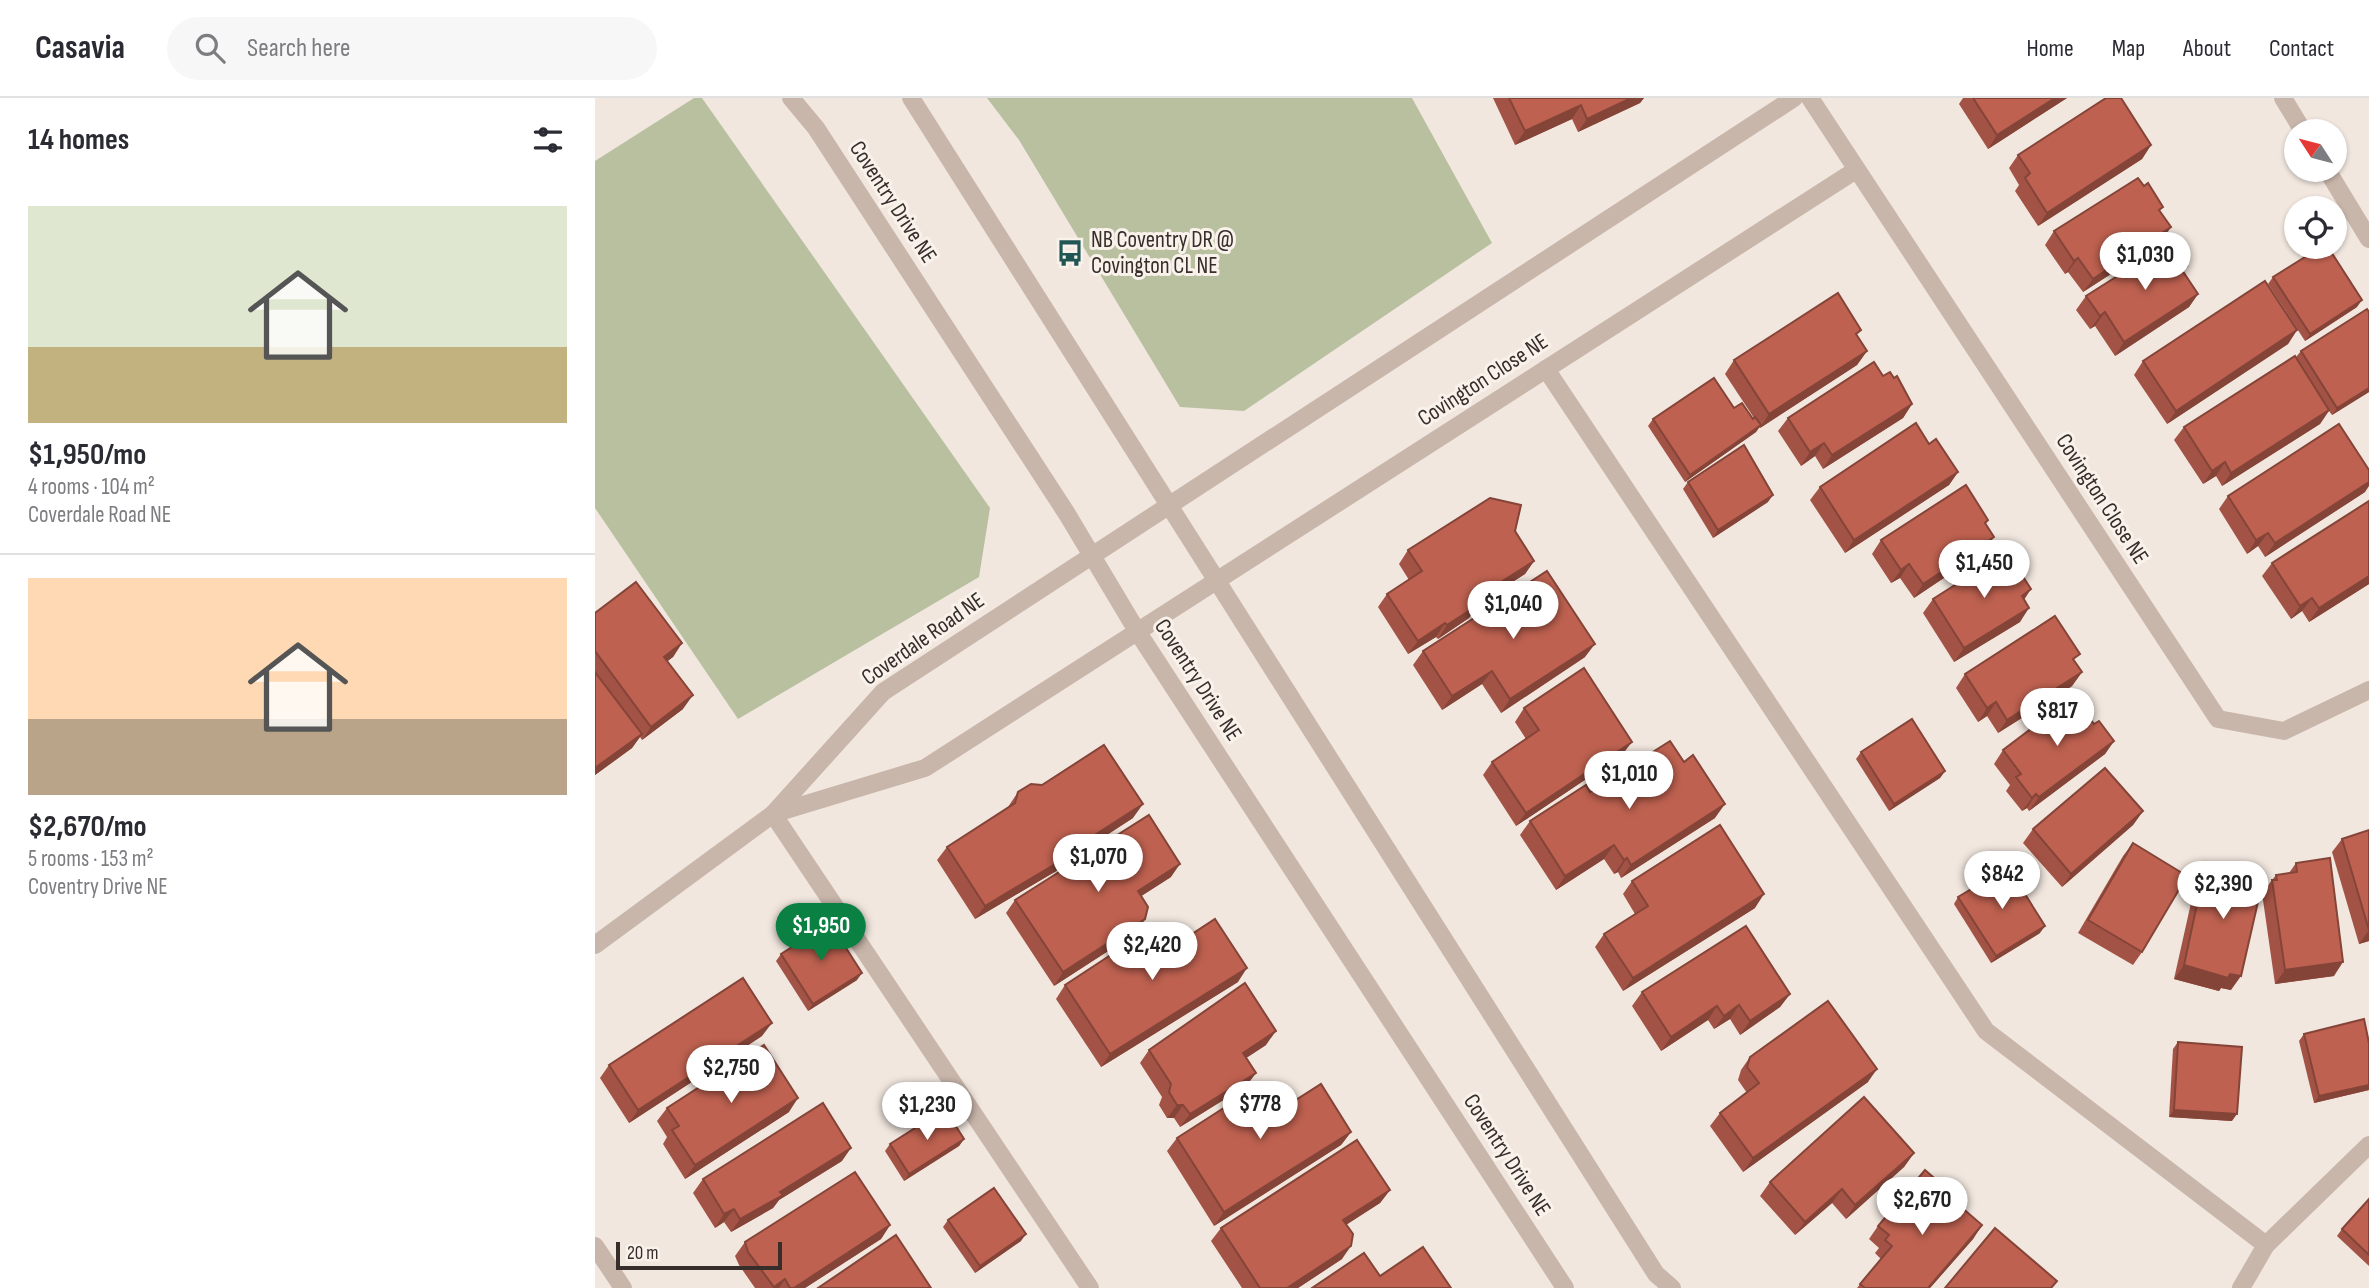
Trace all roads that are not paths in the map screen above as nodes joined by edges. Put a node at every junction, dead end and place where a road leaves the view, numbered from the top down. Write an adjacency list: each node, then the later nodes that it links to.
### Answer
1 (791, 98): 12 (street, Coventry Drive NE)
2 (911, 98): 11 (street)
3 (1794, 98): 11 (street)
4 (1810, 98): 7 (street, Covington Close NE)
5 (2283, 98): 6 (street)
6 (2296, 119)
7 (1856, 170): 10 (street, Covington Close NE); 15 (street, Covington Close NE)
8 (2334, 182): 9 (street)
9 (2369, 239)
10 (1546, 369): 13 (street, Covington Close NE); 19 (street)
11 (1168, 505): 12 (street); 13 (street)
12 (1090, 555): 14 (street, Coventry Drive NE); 16 (street, Coverdale Road NE)
13 (1215, 581): 14 (street, Covington Close NE); 24 (street)
14 (1137, 631): 16 (street, Coverdale Road NE); 23 (street, Coventry Drive NE)
15 (2369, 690)
16 (773, 814): 17 (street, Coverdale Road NE); 22 (street)
17 (595, 945)
18 (2369, 1145): 19 (street)
19 (2266, 1245): 25 (street)
20 (595, 1246): 21 (street)
21 (623, 1288)
22 (1090, 1288)
23 (1565, 1288)
24 (1672, 1288)
25 (2241, 1288)

